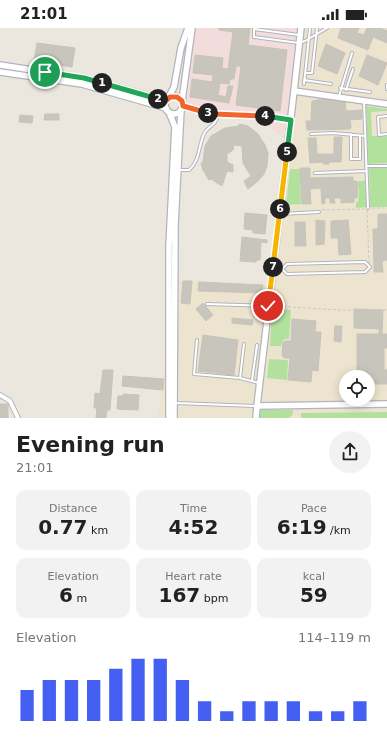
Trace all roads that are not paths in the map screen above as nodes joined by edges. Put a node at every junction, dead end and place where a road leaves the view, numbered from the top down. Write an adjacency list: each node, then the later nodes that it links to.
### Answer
1 (188, 28): 10 (street)
2 (192, 28): 10 (street)
3 (301, 28): 8 (street)
4 (310, 28): 9 (lane)
5 (317, 28): 7 (lane)
6 (326, 28): 7 (lane)
7 (316, 34): 9 (lane); 16 (lane)
8 (300, 35): 11 (street); 11 (lane)
9 (309, 39): 11 (lane); 16 (lane)
10 (188, 40): 27 (street); 30 (street)
11 (299, 43): 23 (street)
12 (352, 53): 21 (lane)
13 (0, 65): 27 (street)
14 (353, 69): 24 (lane)
15 (0, 72): 31 (street)
16 (305, 73): 17 (lane)
17 (304, 80): 18 (lane); 19 (lane)
18 (304, 84)
19 (331, 84)
20 (387, 85): 22 (lane)
21 (340, 88): 24 (lane); 26 (lane)
22 (387, 89)
23 (294, 90): 26 (street); 34 (street)
24 (346, 90): 25 (lane)
25 (370, 92)
26 (338, 97): 28 (street)
27 (168, 99): 30 (street); 31 (street)
28 (364, 101): 29 (street); 39 (lane)
29 (387, 104)
30 (182, 106): 31 (street); 32 (lane); 42 (street)
31 (168, 110): 42 (street)
32 (218, 114): 34 (lane); 42 (lane)
33 (387, 116): 37 (lane)
34 (291, 120): 47 (street)
35 (311, 134): 36 (lane)
36 (351, 134): 38 (lane); 38 (lane)
37 (387, 134)
38 (360, 136): 39 (lane)
39 (365, 136): 40 (lane)
40 (366, 166): 41 (lane); 43 (lane)
41 (387, 166)
42 (175, 170): 59 (street); 63 (street)
43 (367, 171): 44 (lane); 45 (lane)
44 (315, 173)
45 (367, 208)
46 (319, 211): 47 (lane)
47 (279, 214): 48 (street)
48 (273, 269): 49 (lane); 51 (street)
49 (282, 269): 49 (lane)
50 (207, 304): 51 (lane)
51 (268, 306): 57 (street)
52 (197, 340): 55 (lane)
53 (244, 344): 55 (lane)
54 (257, 345): 56 (lane)
55 (240, 378): 56 (lane)
56 (252, 380): 57 (lane)
57 (260, 384): 61 (street)
58 (0, 395): 62 (street)
59 (175, 403): 61 (lane); 64 (street)
60 (387, 404): 61 (street)
61 (257, 406): 65 (street)
62 (18, 418)
63 (169, 418)
64 (174, 418)
65 (256, 418)

